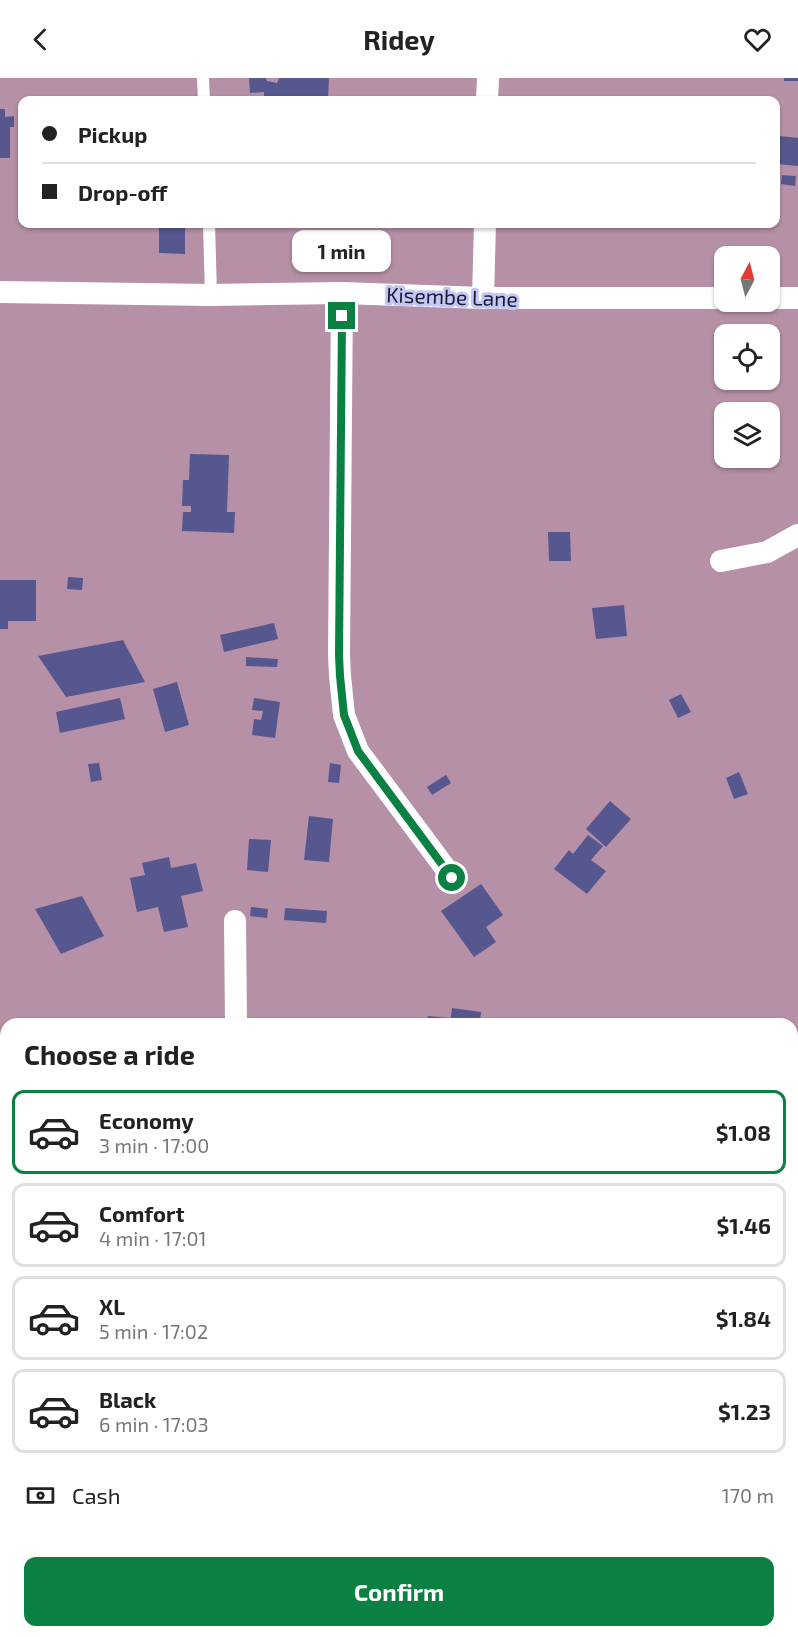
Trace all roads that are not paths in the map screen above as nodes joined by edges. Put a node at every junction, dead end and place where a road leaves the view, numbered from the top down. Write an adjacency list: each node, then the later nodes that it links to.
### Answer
1 (203, 78): 3 (lane)
2 (488, 78): 4 (street)
3 (204, 96)
4 (488, 96)
5 (209, 228): 9 (lane)
6 (485, 228): 10 (street)
7 (0, 292): 9 (street, Kisembe Lane)
8 (342, 293): 9 (street, Kisembe Lane); 10 (street, Kisembe Lane); 16 (street)
9 (211, 295)
10 (483, 298): 11 (street, Kisembe Lane)
11 (714, 298)
12 (780, 298): 13 (street)
13 (798, 298)
14 (798, 535): 15 (street)
15 (721, 561)
16 (452, 878)
17 (235, 921): 18 (street)
18 (236, 1018)

